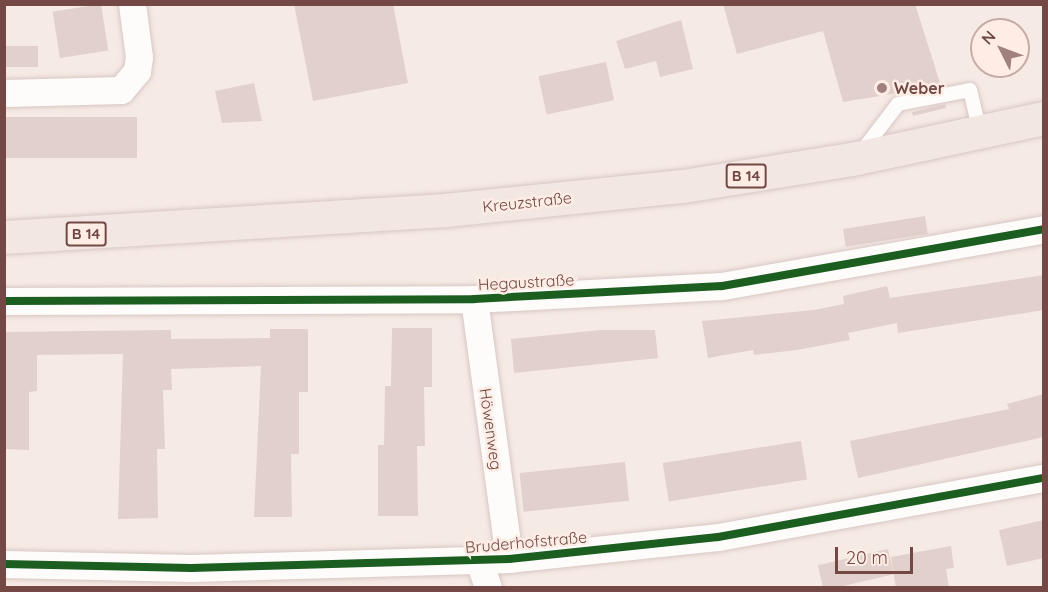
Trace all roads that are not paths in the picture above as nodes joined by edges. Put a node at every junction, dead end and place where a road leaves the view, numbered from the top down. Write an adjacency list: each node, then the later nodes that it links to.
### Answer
1 (132, 4): 2 (street)
2 (4, 93)
3 (1044, 118): 4 (main road, Kreuzstraße / B 14)
4 (980, 134): 5 (main road, Kreuzstraße / B 14); 5 (lane)
5 (857, 158): 7 (main road, Kreuzstraße / B 14)
6 (1044, 229): 8 (street, Hegaustraße)
7 (4, 237)
8 (474, 299): 9 (street, Hegaustraße); 11 (street, Höwenweg)
9 (4, 301)
10 (1044, 478): 11 (street, Bruderhofstraße)
11 (508, 559): 12 (street, Bruderhofstraße)
12 (479, 561): 13 (street, Bruderhofstraße); 14 (street)
13 (4, 564)
14 (488, 588)

